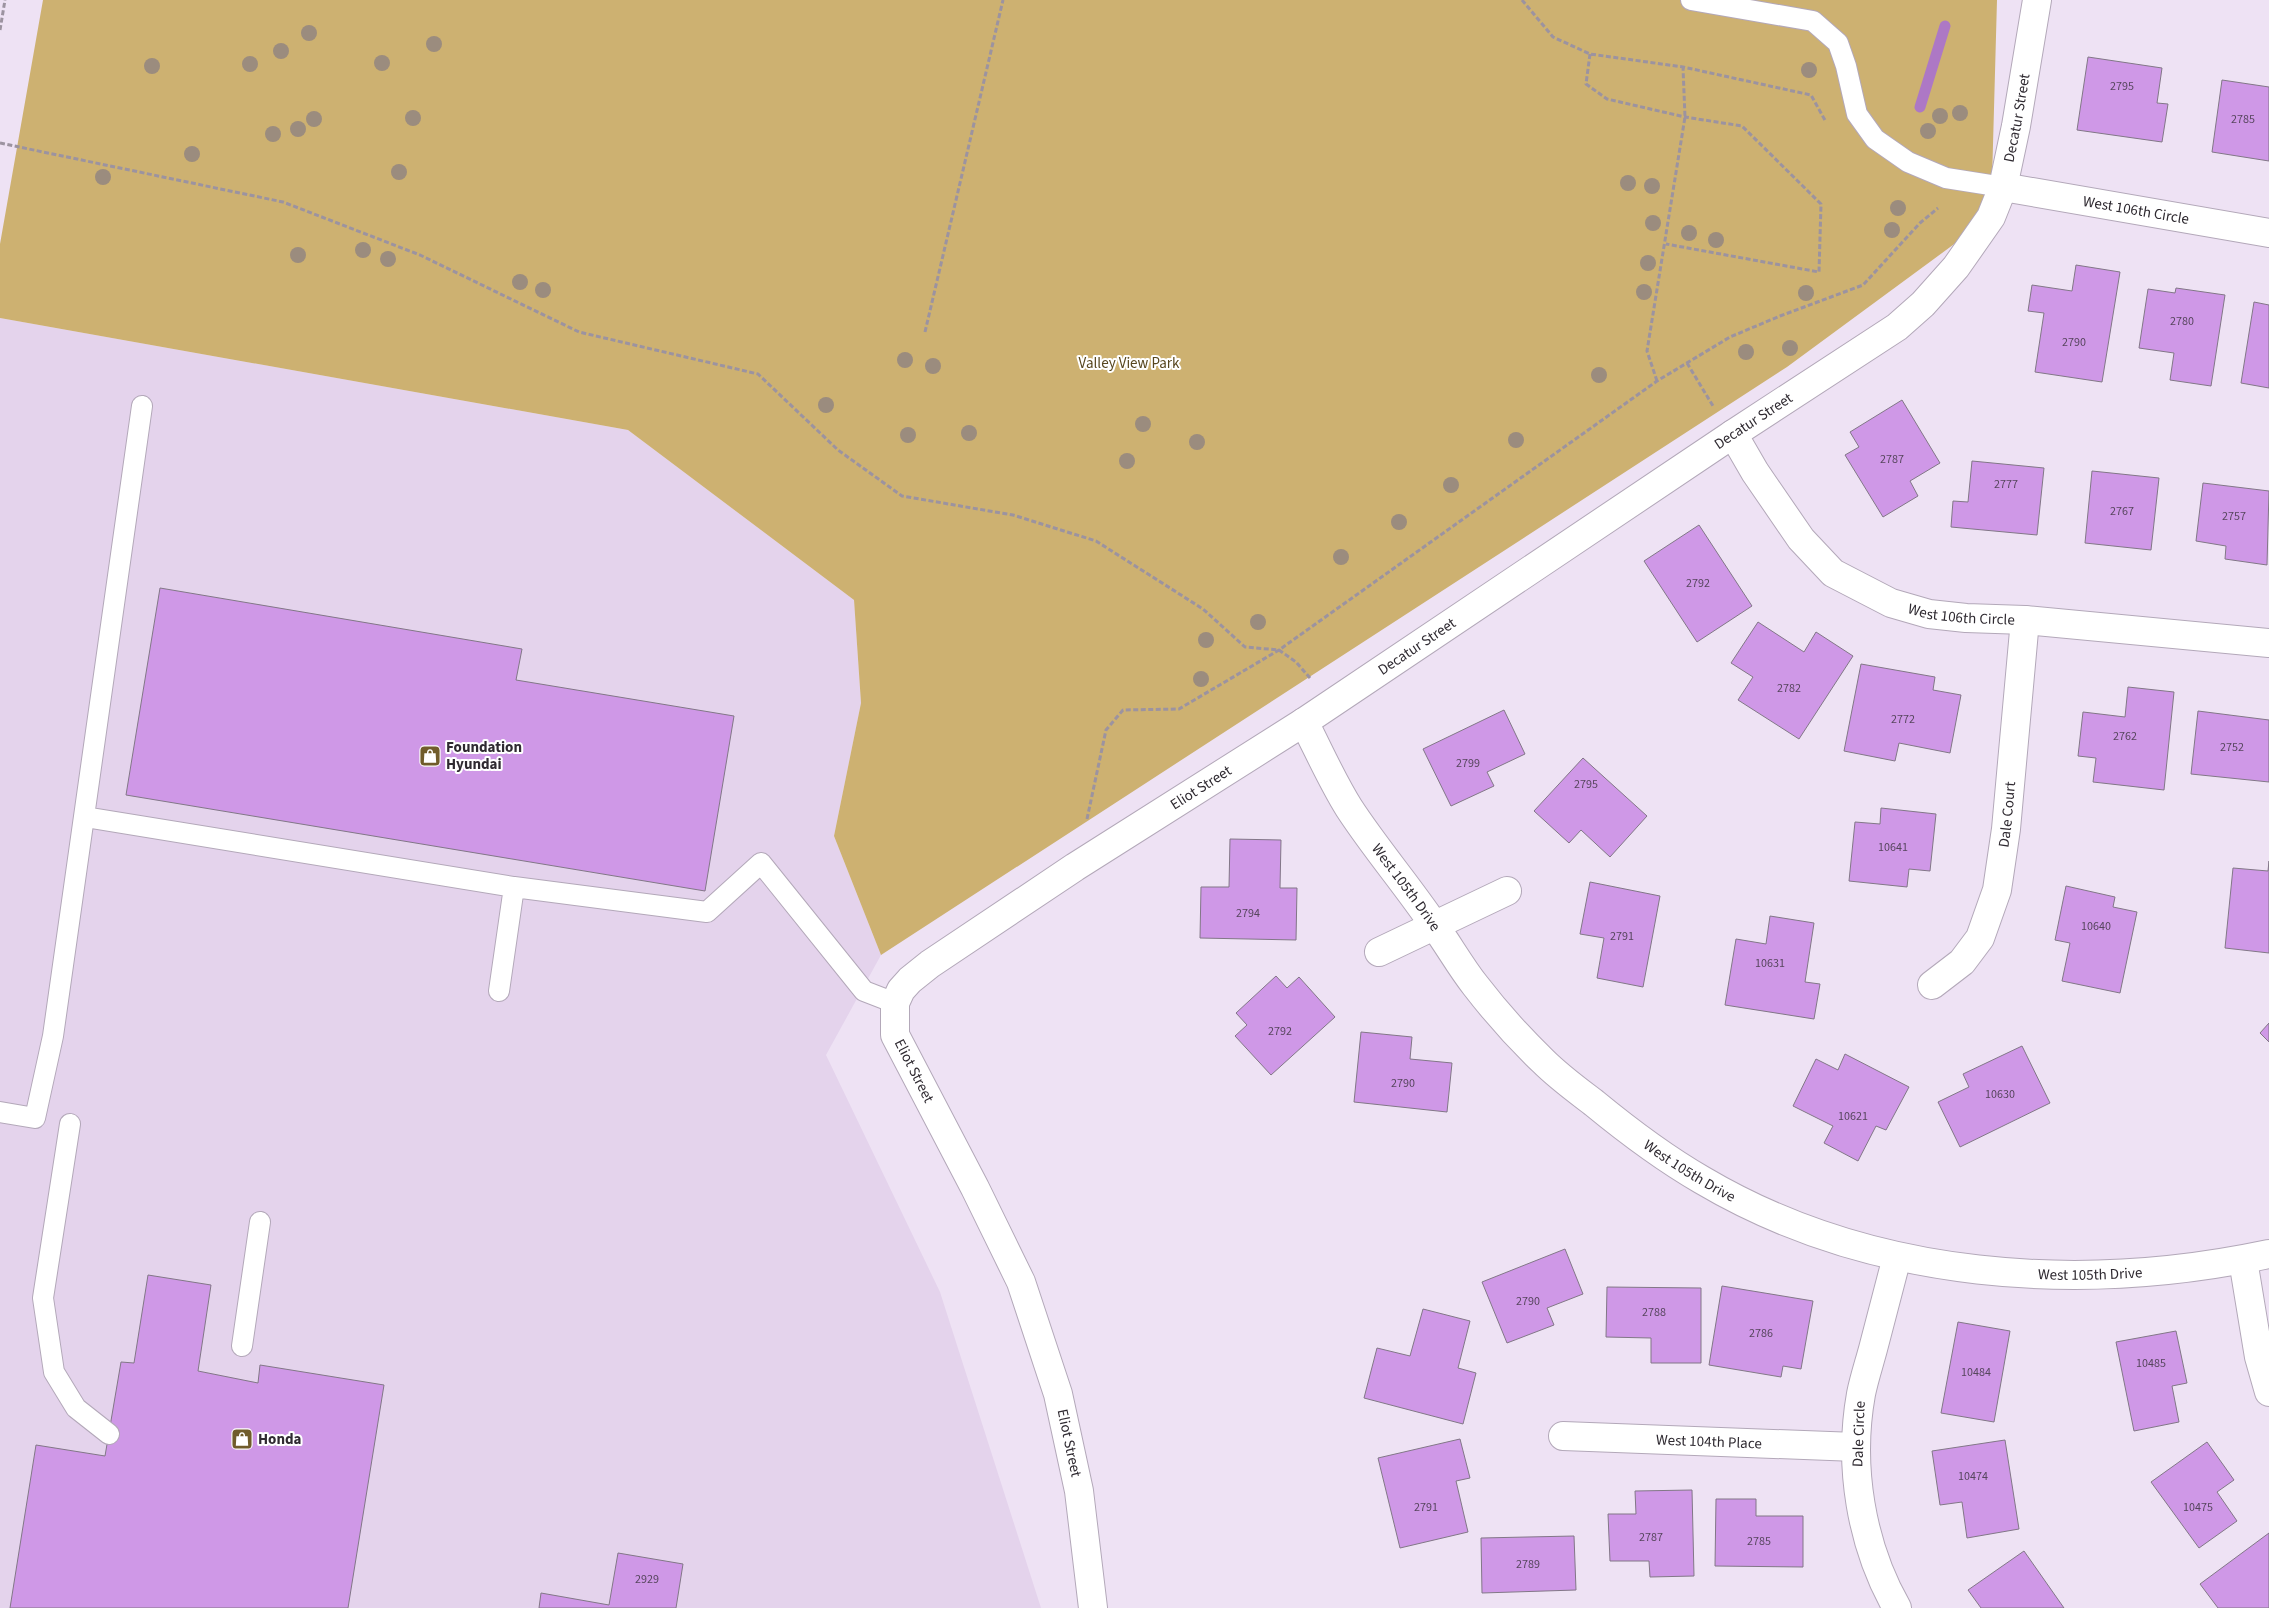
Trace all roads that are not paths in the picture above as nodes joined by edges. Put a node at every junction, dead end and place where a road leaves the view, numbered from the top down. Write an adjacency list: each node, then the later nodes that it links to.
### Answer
1 (1691, 0): 3 (lane)
2 (2036, 0): 3 (street, Decatur Street)
3 (2003, 187): 4 (street, West 106th Circle); 6 (street, Decatur Street)
4 (2269, 233)
5 (142, 406): 10 (lane)
6 (1733, 434): 7 (street, West 106th Circle); 9 (street, Decatur Street)
7 (2025, 620): 8 (street, West 106th Circle); 15 (street, Dale Court)
8 (2269, 643)
9 (1304, 722): 13 (street, West 105th Drive); 17 (street, Eliot Street)
10 (85, 817): 11 (lane); 18 (lane)
11 (514, 887): 16 (lane); 17 (lane)
12 (1507, 891): 13 (street)
13 (1435, 926): 14 (street); 21 (street, West 105th Drive)
14 (1378, 952)
15 (1932, 985)
16 (499, 991)
17 (895, 1003): 28 (street, Eliot Street)
18 (0, 1112)
19 (70, 1124): 25 (lane)
20 (260, 1222): 23 (lane)
21 (1897, 1257): 22 (street, West 105th Drive); 27 (street, Dale Circle)
22 (2256, 1257): 24 (street)
23 (242, 1346)
24 (2269, 1392)
25 (109, 1434)
26 (1563, 1436): 27 (street, West 104th Place)
27 (1856, 1446): 29 (street, Dale Circle)
28 (1092, 1608)
29 (1897, 1608)

